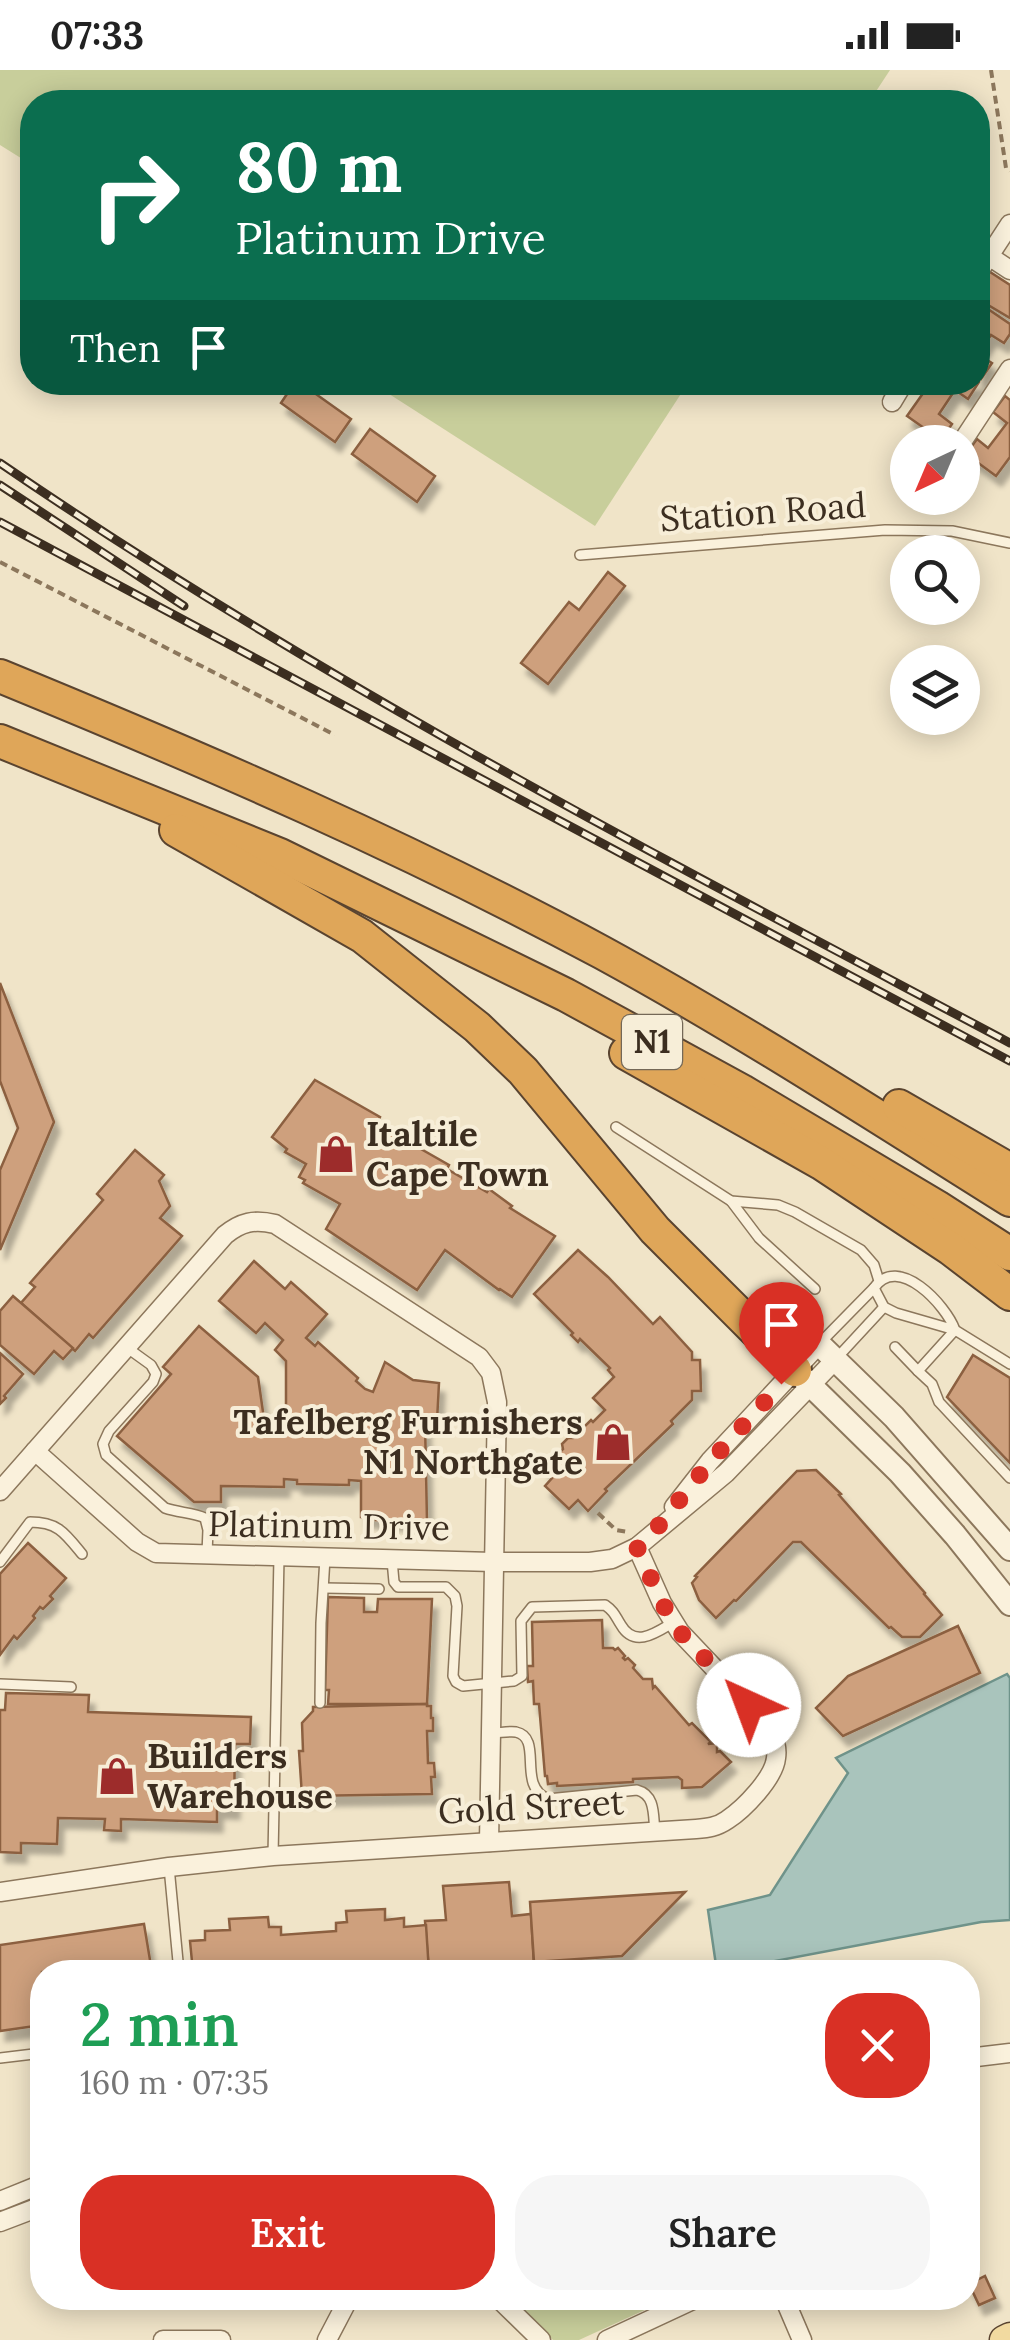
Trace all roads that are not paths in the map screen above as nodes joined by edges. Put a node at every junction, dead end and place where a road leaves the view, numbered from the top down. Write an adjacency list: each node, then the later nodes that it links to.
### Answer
1 (1010, 224): 2 (street)
2 (990, 248)
3 (1010, 369): 6 (street)
4 (896, 395): 5 (street)
5 (892, 402)
6 (973, 425)
7 (1010, 544): 8 (lane, Station Road)
8 (580, 555)
9 (0, 676): 13 (highway, N1)
10 (0, 741): 11 (highway, N1)
11 (64, 767): 12 (highway, N1); 29 (highway)
12 (280, 854): 18 (highway, N1); 21 (highway)
13 (724, 1023): 15 (highway); 16 (highway, N1)
14 (616, 1126): 17 (lane)
15 (1010, 1170)
16 (1010, 1200)
17 (731, 1202): 19 (lane); 20 (lane)
18 (1010, 1254)
19 (877, 1285): 22 (lane); 23 (lane); 26 (lane)
20 (814, 1290)
21 (1010, 1294)
22 (884, 1307): 23 (lane); 26 (lane)
23 (955, 1330): 27 (lane); 28 (lane)
24 (126, 1347): 30 (street); 36 (lane); 41 (street)
25 (896, 1348): 28 (lane)
26 (827, 1352): 29 (street, Platinum Drive); 34 (street)
27 (1010, 1364)
28 (918, 1371): 31 (lane)
29 (803, 1378): 33 (street, Platinum Drive); 44 (street)
30 (35, 1452): 32 (street); 36 (street, Platinum Drive)
31 (1010, 1478)
32 (0, 1490)
33 (634, 1540): 41 (street, Platinum Drive); 45 (street, Gold Street)
34 (1010, 1548)
35 (82, 1554): 40 (lane)
36 (207, 1556): 37 (street, Platinum Drive)
37 (280, 1557): 38 (street, Platinum Drive); 53 (lane)
38 (325, 1558): 39 (street, Platinum Drive); 42 (lane)
39 (392, 1560): 41 (street, Platinum Drive); 46 (lane)
40 (0, 1562)
41 (493, 1562): 46 (street)
42 (324, 1588): 43 (lane); 49 (lane)
43 (379, 1589)
44 (1010, 1604)
45 (674, 1622): 46 (lane); 51 (street, Gold Street)
46 (492, 1682): 50 (street)
47 (0, 1684): 48 (lane)
48 (71, 1686)
49 (320, 1703)
50 (492, 1733): 51 (lane); 52 (street)
51 (655, 1832): 52 (street, Gold Street)
52 (489, 1842): 53 (street, Gold Street)
53 (273, 1856): 54 (street, Gold Street)
54 (170, 1867): 55 (street, Gold Street); 56 (lane)
55 (0, 1892)
56 (178, 1960)
57 (1010, 2053): 59 (street)
58 (30, 2054): 60 (lane)
59 (980, 2057)
60 (0, 2058)
61 (30, 2189): 62 (street)
62 (0, 2201)
63 (30, 2211): 64 (street)
64 (0, 2222)
65 (343, 2310): 71 (street)
66 (510, 2310): 72 (street)
67 (671, 2310): 73 (street)
68 (789, 2310): 74 (street)
69 (164, 2340): 70 (street)
70 (222, 2340)
71 (327, 2340)
72 (541, 2340)
73 (607, 2340)
74 (802, 2340)

